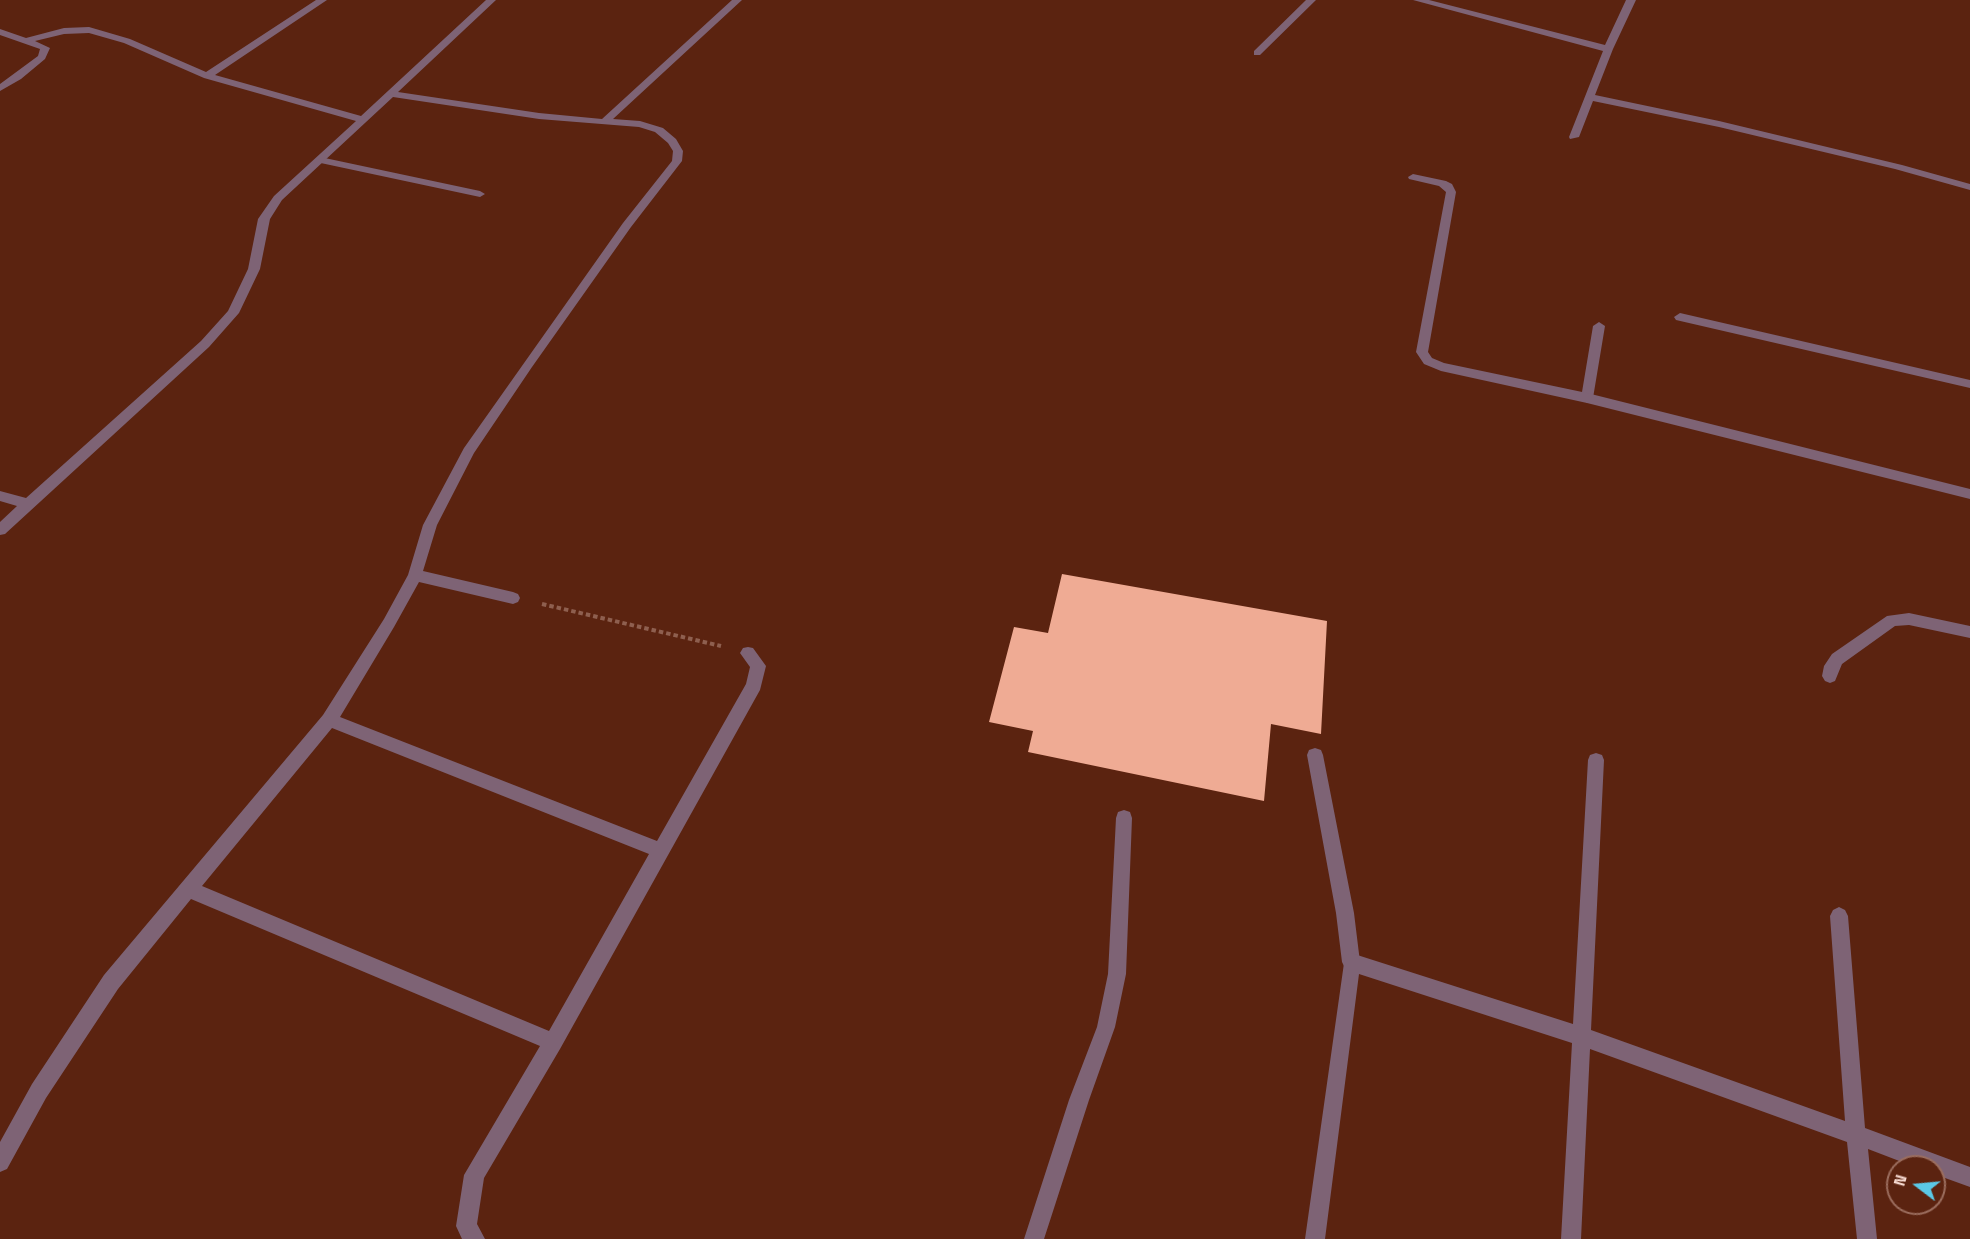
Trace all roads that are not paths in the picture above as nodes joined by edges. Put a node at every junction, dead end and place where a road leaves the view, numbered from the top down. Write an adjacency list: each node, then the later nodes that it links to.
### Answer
1 (322, 0): 11 (street)
2 (491, 0): 13 (street)
3 (737, 0): 16 (street)
4 (1311, 0): 10 (street)
5 (1418, 0): 9 (street)
6 (1631, 0): 9 (street)
7 (0, 32): 8 (street)
8 (29, 40): 11 (street); 12 (street)
9 (1608, 49): 14 (street)
10 (1257, 53)
11 (207, 76): 15 (street)
12 (0, 88)
13 (390, 94): 15 (street); 16 (street)
14 (1590, 97): 17 (street); 20 (street)
15 (363, 120): 18 (street)
16 (604, 122): 30 (street)
17 (1574, 137)
18 (320, 160): 21 (street); 28 (street)
19 (1413, 177): 25 (street)
20 (1970, 187)
21 (480, 194)
22 (1680, 317): 24 (street)
23 (1599, 326): 25 (street)
24 (1970, 384)
25 (1587, 398): 26 (street)
26 (1970, 494)
27 (0, 496): 28 (street)
28 (27, 504): 29 (street)
29 (0, 530)
30 (415, 575): 31 (street); 35 (street)
31 (513, 598)
32 (1970, 632): 34 (street)
33 (748, 653): 39 (street)
34 (1830, 676)
35 (329, 720): 39 (street); 40 (street)
36 (1315, 755): 42 (street)
37 (1596, 760): 43 (street)
38 (1124, 818): 49 (street)
39 (661, 851): 44 (street)
40 (188, 889): 44 (street); 46 (street)
41 (1839, 916): 45 (street)
42 (1351, 962): 43 (street); 50 (street)
43 (1581, 1036): 45 (street); 51 (street)
44 (553, 1042): 48 (street)
45 (1856, 1135): 47 (street); 52 (street)
46 (0, 1162)
47 (1970, 1177)
48 (475, 1239)
49 (1034, 1239)
50 (1315, 1239)
51 (1571, 1239)
52 (1867, 1239)

